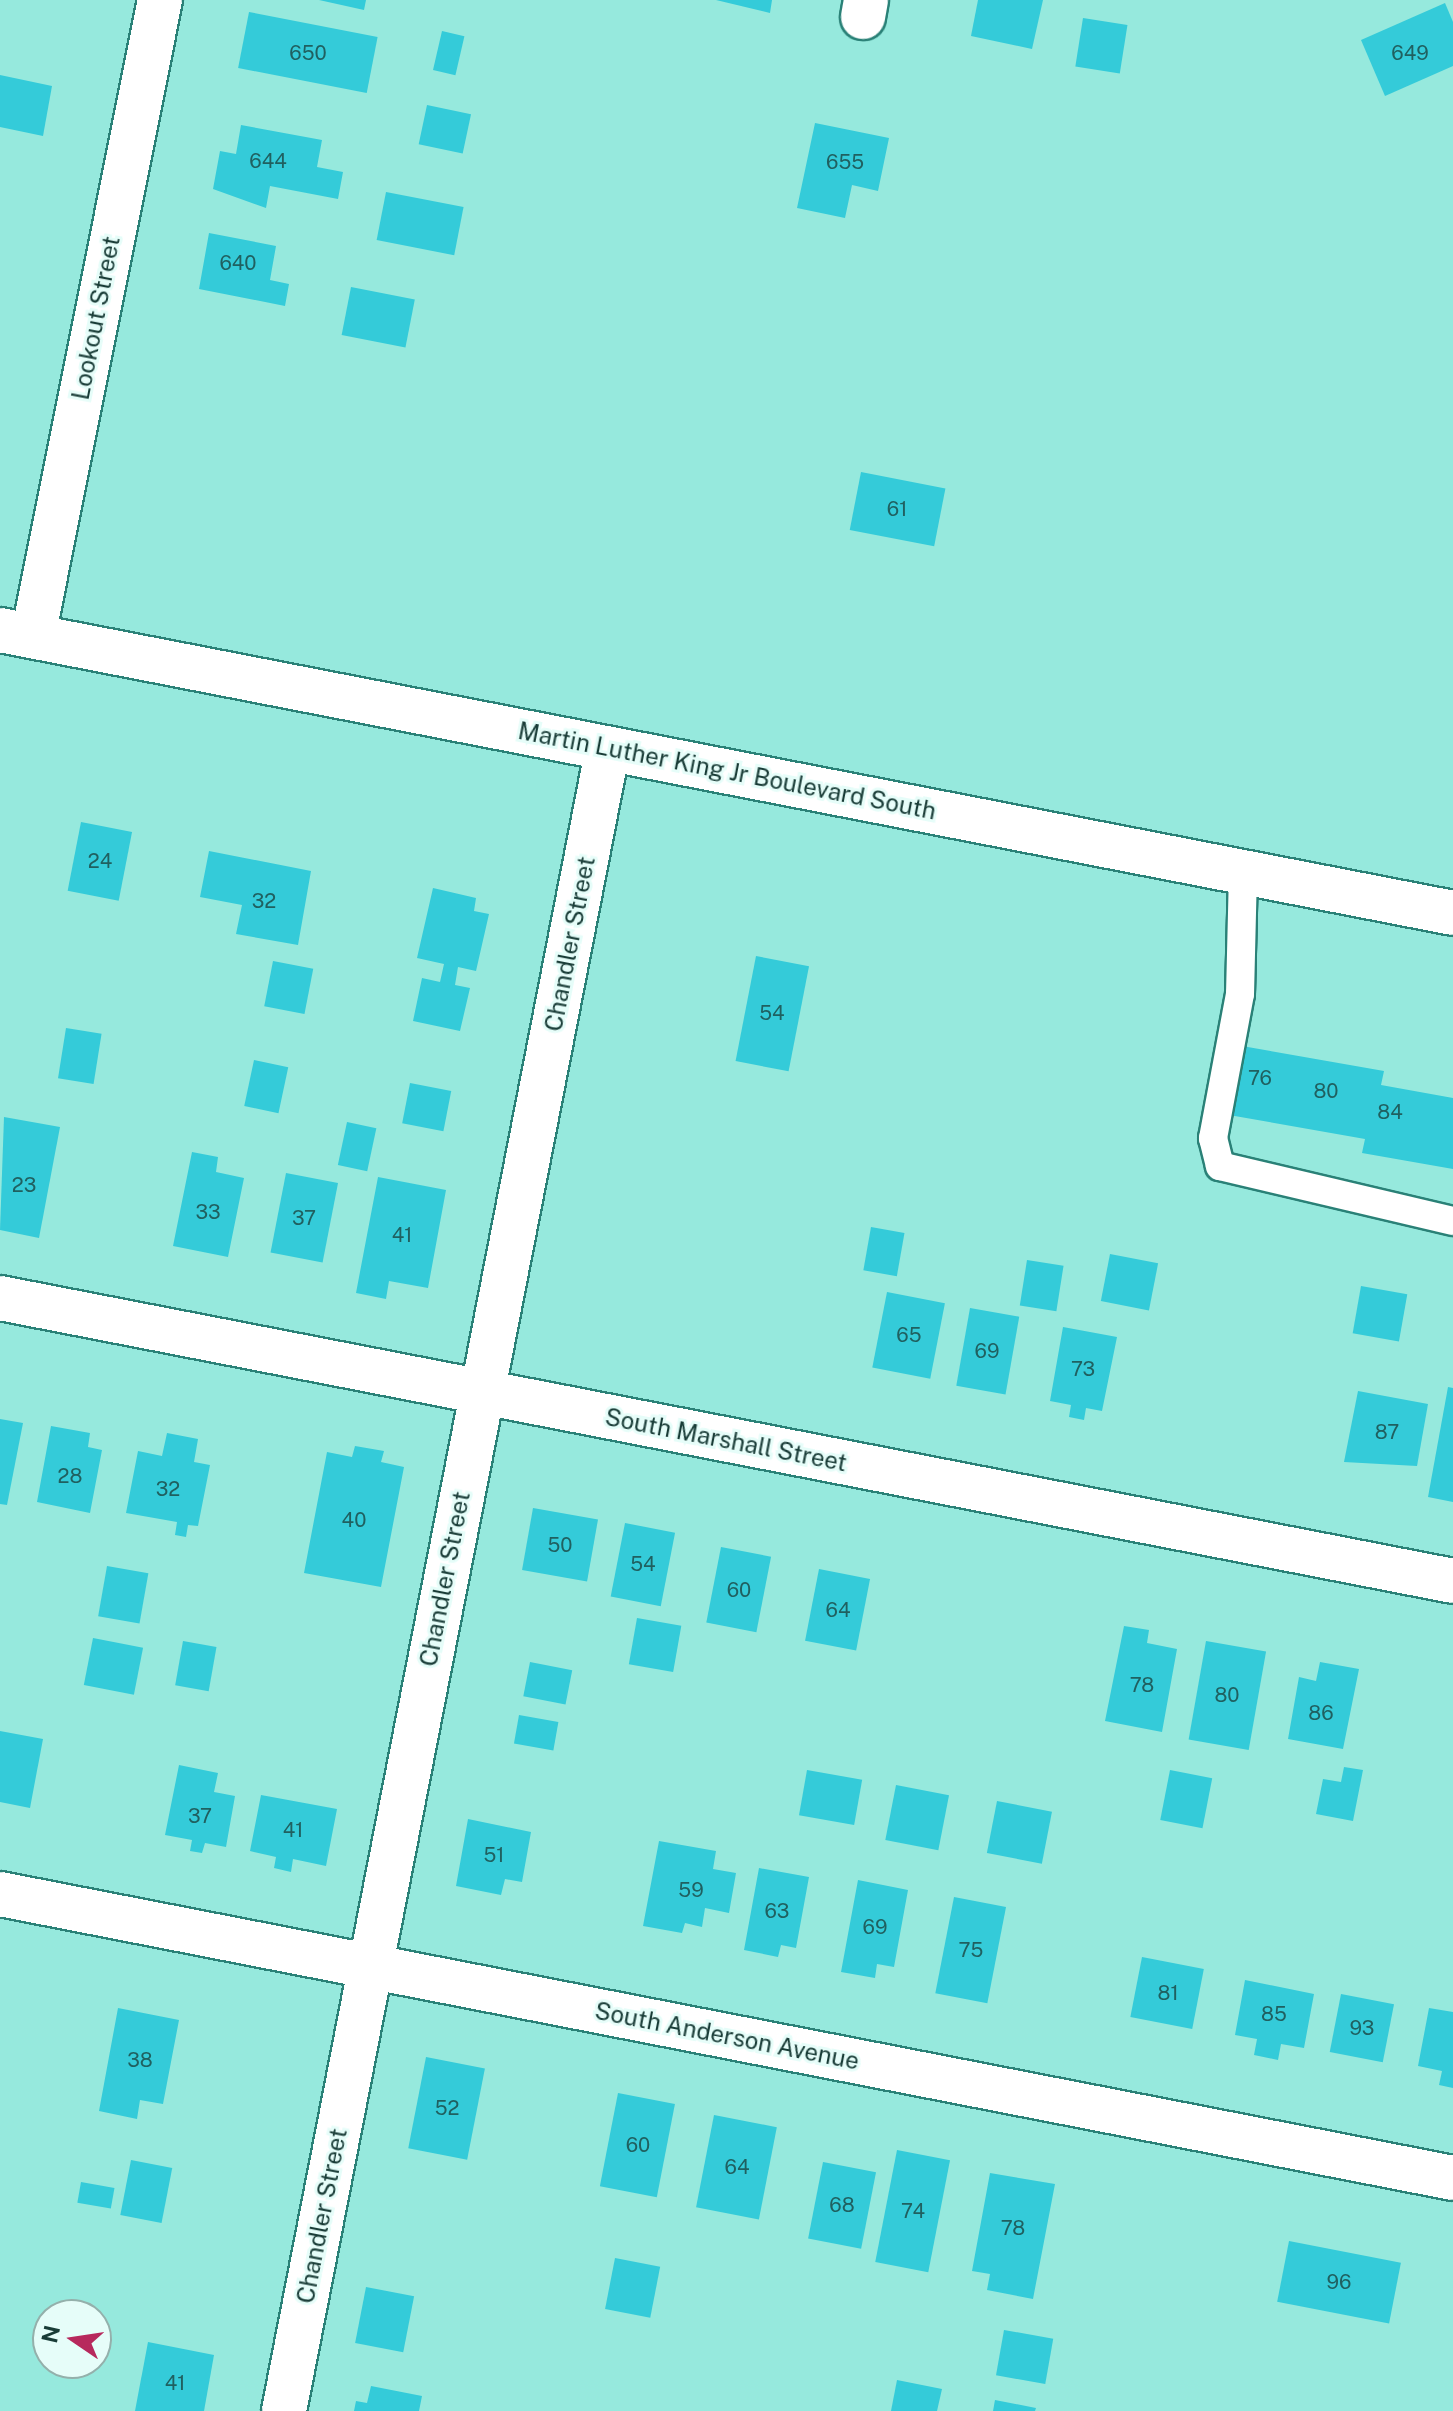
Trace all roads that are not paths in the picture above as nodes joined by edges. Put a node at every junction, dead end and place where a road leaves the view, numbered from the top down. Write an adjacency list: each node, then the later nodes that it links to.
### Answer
1 (160, 0): 2 (street, Lookout Street)
2 (16, 633): 3 (street, Martin Luther King Jr Boulevard South)
3 (608, 748): 4 (street, Martin Luther King Jr Boulevard South); 8 (street, Chandler Street)
4 (1243, 872): 5 (street, Martin Luther King Jr Boulevard South); 6 (lane)
5 (1453, 913)
6 (1453, 1221)
7 (0, 1298): 8 (street, South Marshall Street)
8 (482, 1392): 9 (street, South Marshall Street); 11 (street, Chandler Street)
9 (1453, 1581)
10 (0, 1894): 11 (street, South Anderson Avenue)
11 (370, 1966): 12 (street, South Anderson Avenue); 13 (street, Chandler Street)
12 (1453, 2178)
13 (284, 2411)

